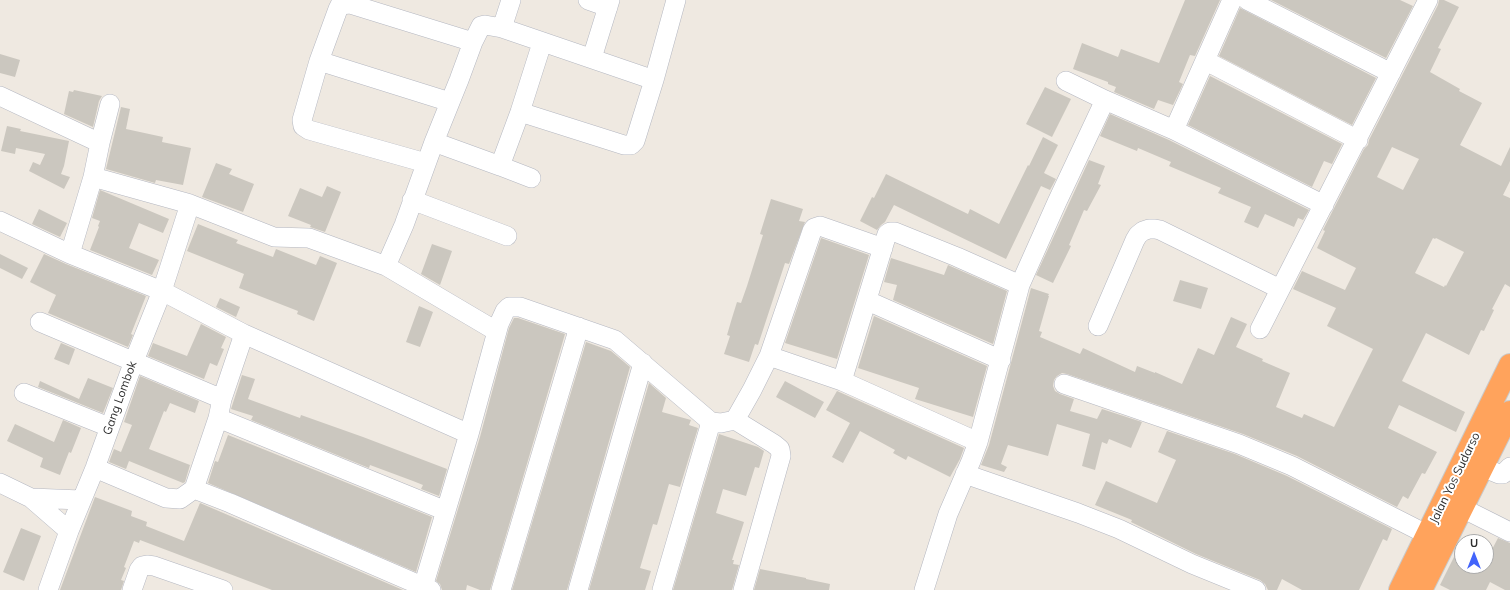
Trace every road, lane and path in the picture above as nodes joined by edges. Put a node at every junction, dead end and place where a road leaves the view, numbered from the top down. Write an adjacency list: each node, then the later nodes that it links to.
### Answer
1 (511, 0): 8 (street)
2 (588, 0): 7 (street)
3 (676, 0): 15 (street)
4 (1232, 0): 13 (street)
5 (1247, 0): 14 (street)
6 (1428, 0): 14 (street)
7 (609, 3): 11 (street)
8 (502, 28): 9 (street); 10 (street)
9 (473, 42): 12 (street); 19 (street)
10 (542, 43): 11 (street); 21 (street)
11 (592, 58): 15 (street)
12 (319, 61): 19 (street); 26 (street)
13 (1206, 61): 22 (street); 23 (street)
14 (1391, 73): 23 (street)
15 (654, 80): 21 (street)
16 (1066, 81): 18 (street)
17 (0, 96): 25 (street)
18 (1105, 100): 22 (street); 38 (street)
19 (450, 102): 24 (street)
20 (110, 104): 25 (street)
21 (520, 112): 27 (street)
22 (1174, 130): 31 (street)
23 (1358, 140): 31 (street)
24 (434, 142): 26 (street); 27 (street)
25 (100, 144): 28 (street)
26 (426, 163): 32 (street)
27 (500, 166): 29 (street)
28 (93, 177): 30 (street); 36 (street)
29 (531, 178)
30 (190, 204): 37 (street); 40 (street, Gang Lombok)
31 (1324, 205): 39 (street)
32 (408, 212): 34 (street); 37 (street)
33 (0, 221): 36 (street)
34 (507, 236)
35 (883, 248): 38 (street); 41 (street); 48 (street)
36 (70, 254): 40 (street)
37 (386, 266): 46 (street)
38 (1020, 285): 49 (street)
39 (1280, 289): 43 (street); 45 (street)
40 (162, 291): 47 (street); 50 (street, Gang Lombok)
41 (868, 301): 49 (street); 53 (street)
42 (40, 322): 50 (street)
43 (1098, 326)
44 (579, 327): 46 (street); 51 (street); 81 (street)
45 (1260, 329)
46 (496, 331): 62 (street)
47 (244, 334): 56 (street); 62 (street)
48 (769, 356): 53 (street); 58 (street)
49 (1001, 360): 63 (street)
50 (134, 361): 56 (street); 61 (street, Gang Lombok)
51 (643, 363): 60 (street); 82 (street)
52 (1510, 365): 59 (highway, Jalan Yos Sudarso)
53 (842, 381): 63 (street)
54 (1064, 384): 76 (street)
55 (24, 393): 61 (street)
56 (222, 399): 57 (street)
57 (218, 418): 69 (street); 73 (street)
58 (735, 420): 60 (street); 84 (street)
59 (1498, 421): 64 (highway, Jalan Yos Sudarso); 76 (highway, Jalan Yos Sudarso)
60 (711, 422): 83 (street)
61 (109, 428): 66 (street, Gang Lombok)
62 (469, 434): 73 (street)
63 (978, 442): 67 (street)
64 (1482, 467): 65 (street); 72 (highway, Jalan Yos Sudarso)
65 (1510, 467)
66 (95, 468): 69 (street); 71 (street, Gang Lombok)
67 (965, 474): 85 (street); 86 (street)
68 (0, 483): 70 (street)
69 (194, 489): 77 (street)
70 (31, 498): 71 (street); 74 (street)
71 (81, 500): 74 (street, Gang Lombok)
72 (1462, 506): 75 (street); 88 (highway, Jalan Yos Sudarso)
73 (446, 511): 77 (street)
74 (69, 531): 79 (street, Gang Lombok)
75 (1510, 532)
76 (1428, 535): 87 (highway, Jalan Yos Sudarso)
77 (427, 588)
78 (215, 589): 80 (street)
79 (48, 590)
80 (132, 590)
81 (501, 590)
82 (578, 590)
83 (662, 590)
84 (743, 590)
85 (924, 590)
86 (1256, 590)
87 (1400, 590)
88 (1421, 590)

